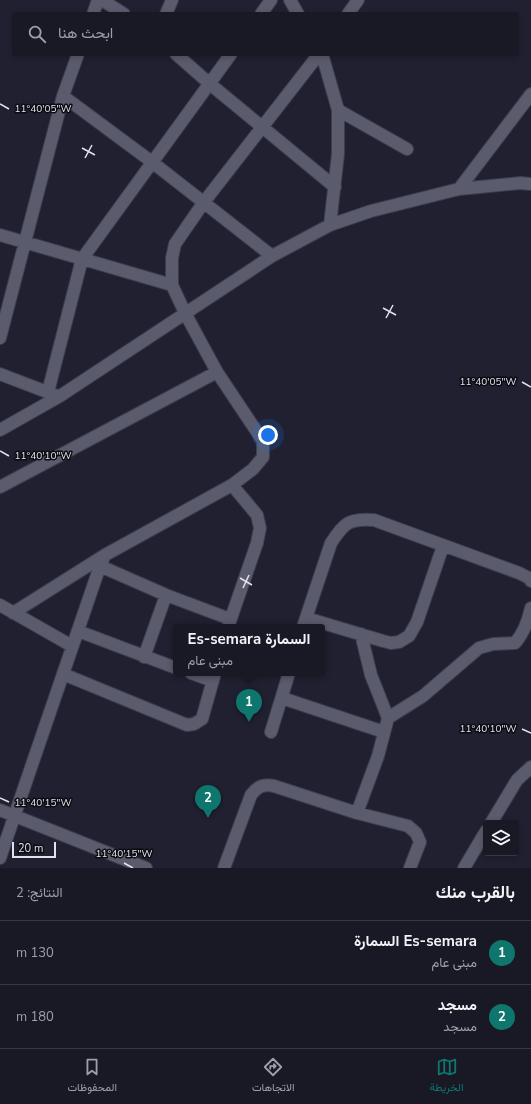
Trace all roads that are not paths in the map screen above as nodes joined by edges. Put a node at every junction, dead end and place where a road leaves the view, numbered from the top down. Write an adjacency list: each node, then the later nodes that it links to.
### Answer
1 (98, 0): 8 (street)
2 (102, 0): 7 (street)
3 (172, 0): 9 (street)
4 (271, 0): 10 (street)
5 (290, 0): 11 (street)
6 (358, 0): 12 (street)
7 (118, 7)
8 (94, 12)
9 (167, 12)
10 (262, 12)
11 (297, 12)
12 (349, 12)
13 (77, 56): 20 (street)
14 (178, 56): 18 (street)
15 (230, 56): 18 (street)
16 (319, 56): 22 (street)
17 (322, 56): 21 (street)
18 (210, 84): 22 (street); 24 (street)
19 (531, 94): 27 (street)
20 (63, 96): 24 (street); 31 (street)
21 (338, 110): 23 (street); 26 (street)
22 (264, 127): 26 (street); 28 (street)
23 (407, 149)
24 (152, 162): 28 (street); 33 (street)
25 (531, 184): 27 (street)
26 (335, 186): 29 (street)
27 (459, 189): 29 (street)
28 (204, 202): 32 (street); 34 (street)
29 (330, 225): 32 (street)
30 (0, 235): 31 (street)
31 (25, 242): 33 (street); 35 (street)
32 (272, 256): 36 (street)
33 (82, 259): 34 (street); 40 (street)
34 (172, 285): 36 (street)
35 (4, 305): 37 (street)
36 (185, 313): 38 (street); 41 (street)
37 (0, 338)
38 (217, 372): 43 (street); 44 (street)
39 (0, 374): 40 (street)
40 (48, 392): 41 (street)
41 (60, 396): 42 (street)
42 (0, 430)
43 (232, 485): 46 (street); 53 (street)
44 (0, 488)
45 (442, 546): 47 (street); 52 (street); 56 (street)
46 (103, 561): 48 (street); 51 (street); 55 (street)
47 (531, 581)
48 (166, 595): 53 (street); 58 (street)
49 (0, 605): 51 (street)
50 (531, 608): 64 (street)
51 (13, 613): 57 (street)
52 (305, 622)
53 (229, 623)
54 (325, 626): 56 (street)
55 (78, 631): 57 (street); 58 (street)
56 (361, 634): 64 (street)
57 (72, 646): 60 (street)
58 (144, 657): 59 (street)
59 (173, 667)
60 (63, 674): 62 (street); 70 (street)
61 (288, 676): 63 (street)
62 (214, 677)
63 (282, 698): 65 (street); 66 (street)
64 (388, 718): 66 (street)
65 (271, 732)
66 (384, 732): 69 (street)
67 (531, 768): 71 (street)
68 (0, 810): 70 (street)
69 (357, 813): 75 (street); 76 (street)
70 (14, 816): 73 (street); 74 (street)
71 (493, 820)
72 (483, 836): 77 (street)
73 (0, 858)
74 (146, 868)
75 (224, 868)
76 (410, 868)
77 (464, 868)

